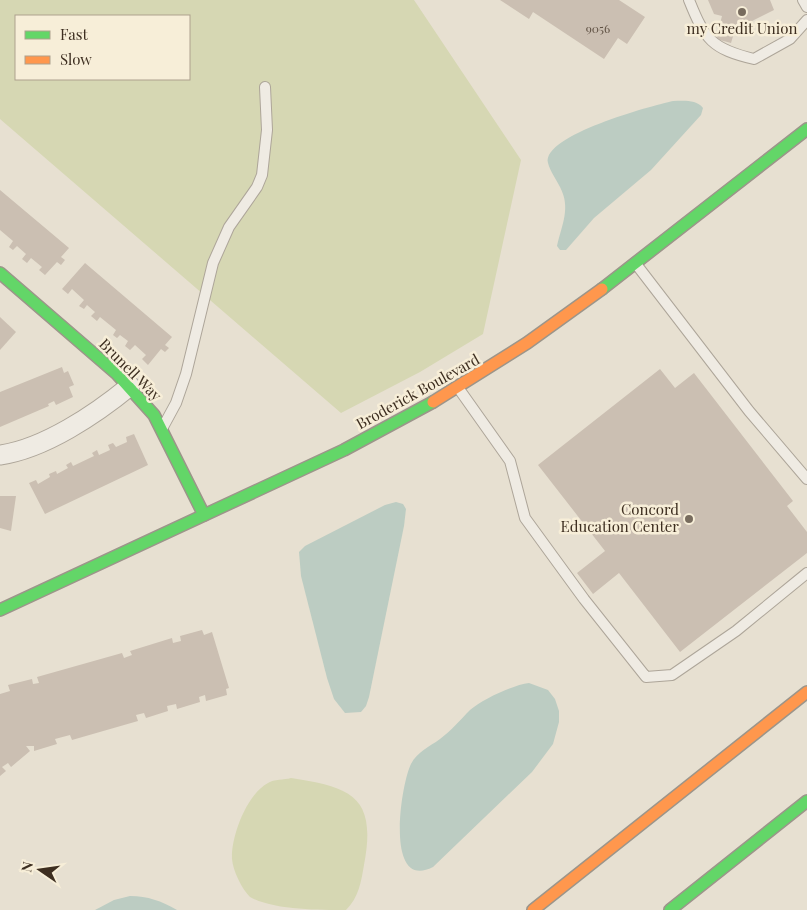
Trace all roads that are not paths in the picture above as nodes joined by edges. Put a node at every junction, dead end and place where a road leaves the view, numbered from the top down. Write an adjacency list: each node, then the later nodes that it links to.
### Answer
1 (689, 0): 4 (lane)
2 (803, 0): 3 (lane)
3 (807, 7)
4 (807, 20)
5 (264, 87): 11 (lane)
6 (807, 129): 7 (main road, Broderick Boulevard)
7 (636, 263): 10 (main road, Broderick Boulevard); 13 (lane)
8 (0, 273): 9 (main road, Brunell Way)
9 (130, 386): 11 (main road, Brunell Way); 12 (street)
10 (459, 389): 14 (main road, Broderick Boulevard); 15 (lane)
11 (162, 430): 14 (main road, Brunell Way)
12 (0, 455)
13 (807, 479)
14 (204, 515): 16 (main road, Broderick Boulevard)
15 (807, 573)
16 (0, 610)
17 (807, 692): 19 (main road)
18 (807, 801): 20 (main road)
19 (532, 910)
20 (670, 910)

